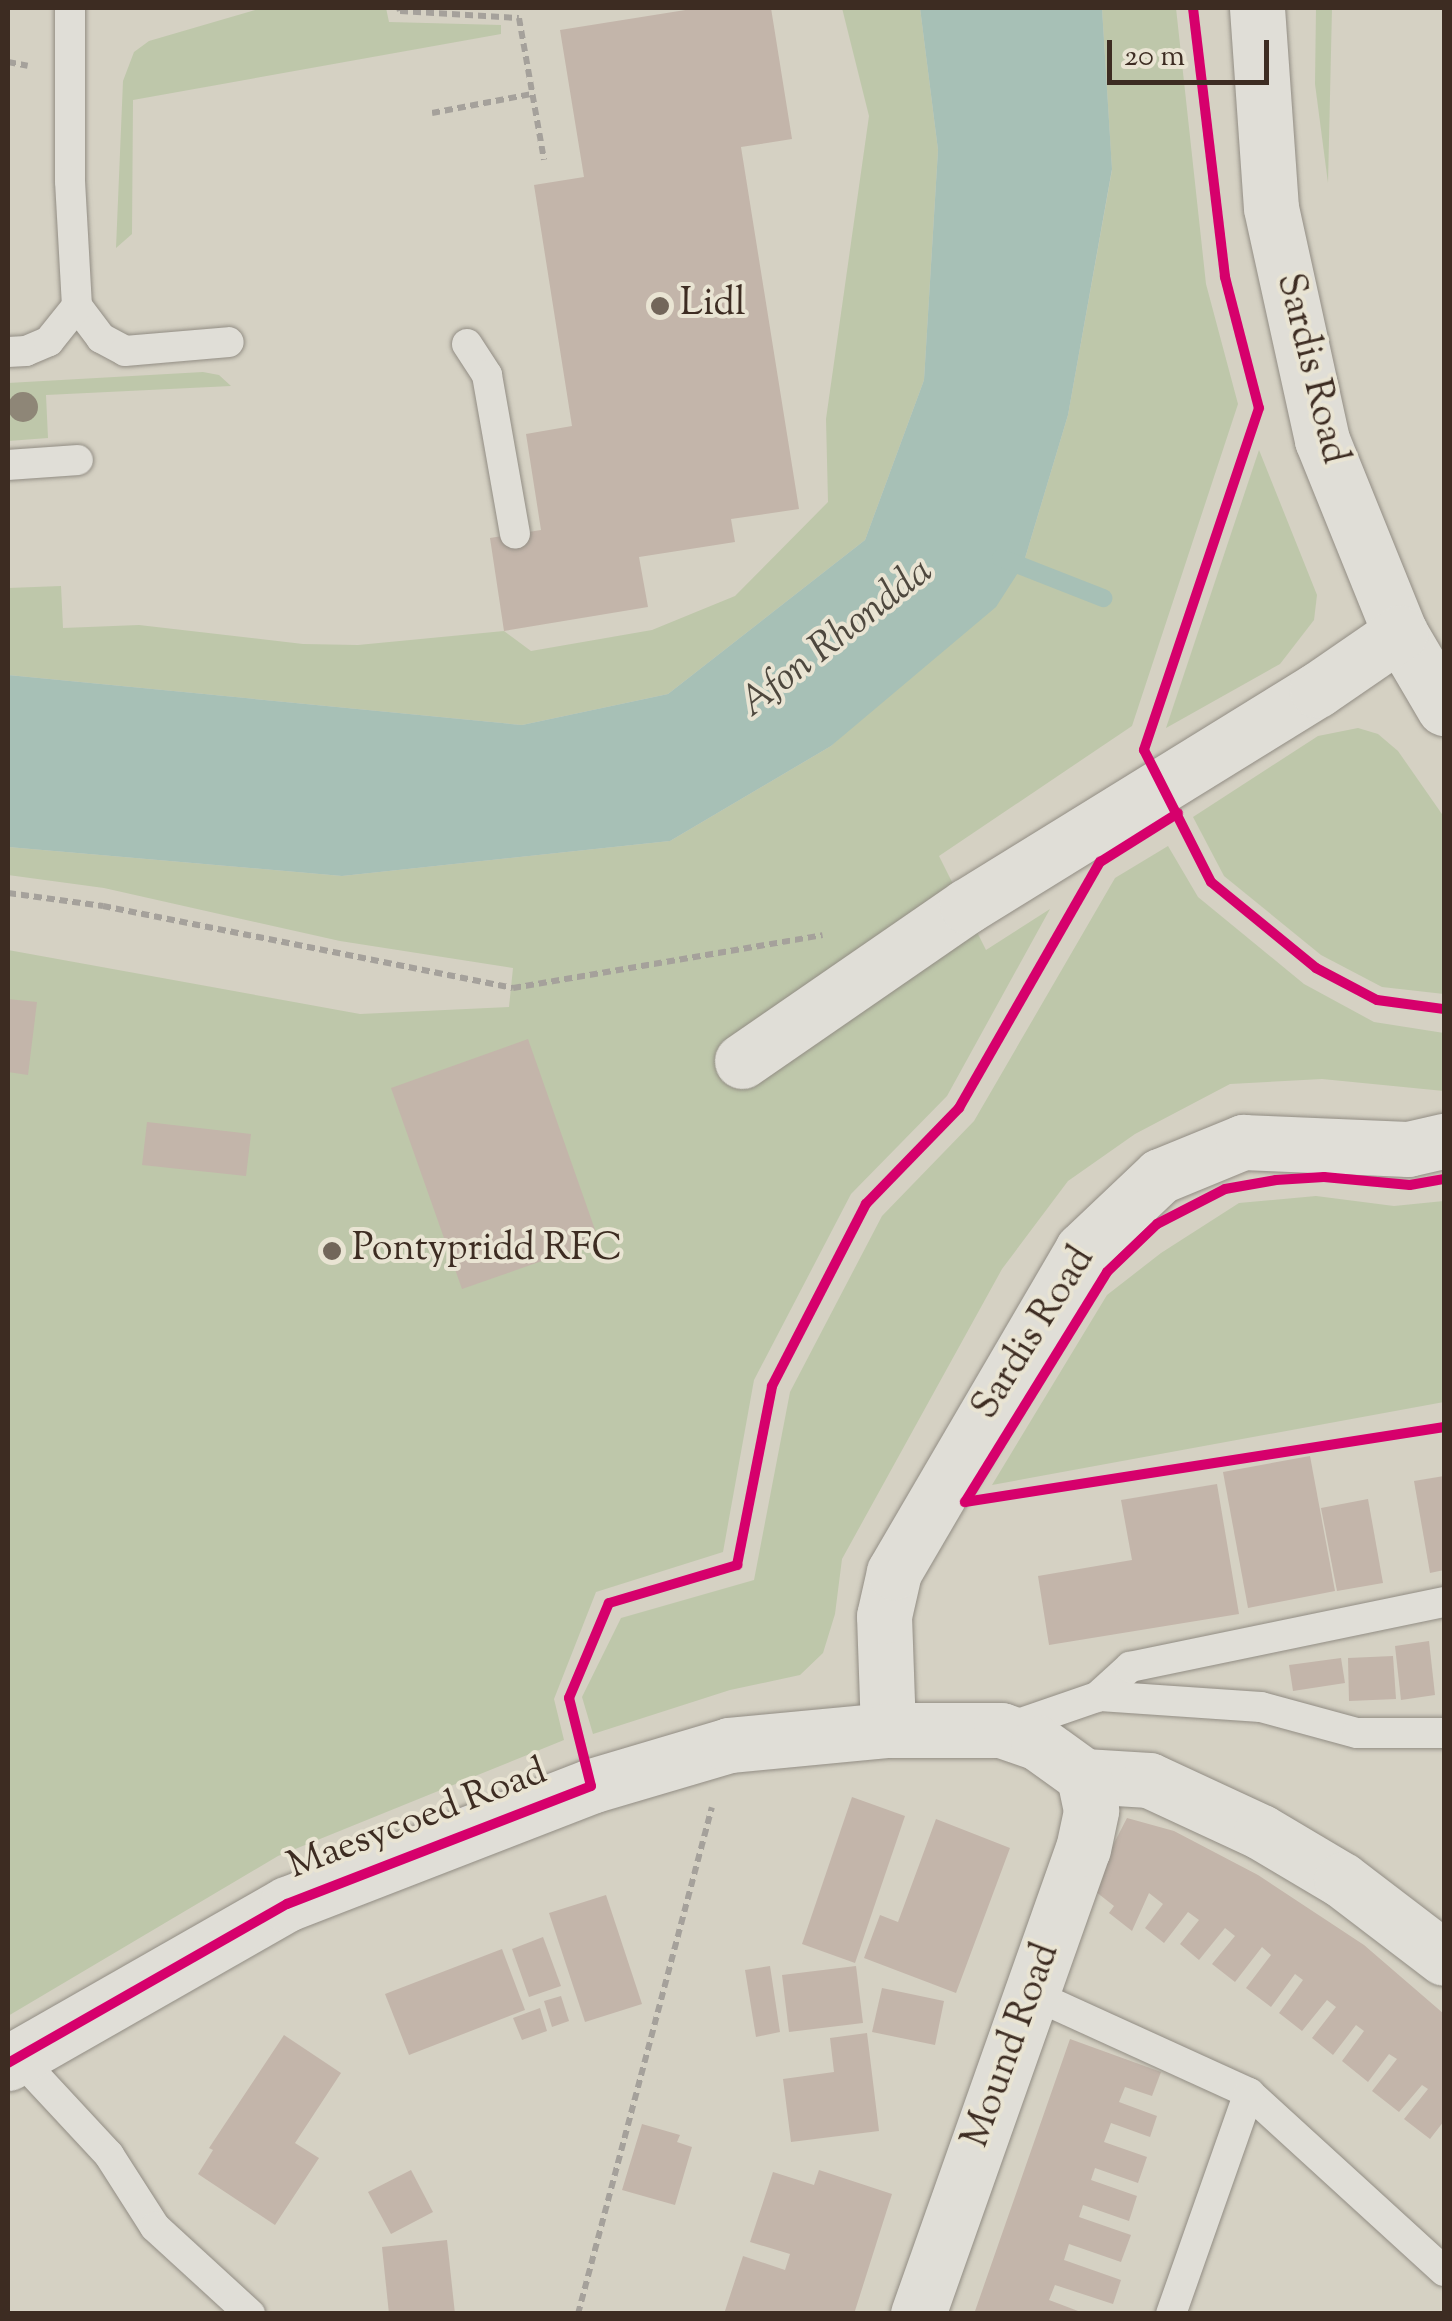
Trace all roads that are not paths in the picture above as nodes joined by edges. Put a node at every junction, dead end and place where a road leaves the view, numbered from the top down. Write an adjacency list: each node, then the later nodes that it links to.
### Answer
1 (70, 8): 3 (lane)
2 (1257, 8): 10 (street, Sardis Road)
3 (77, 306): 4 (lane); 6 (lane)
4 (229, 342)
5 (467, 344): 9 (lane)
6 (8, 352)
7 (78, 460): 8 (lane)
8 (8, 465)
9 (515, 534)
10 (1400, 633): 11 (street, Sardis Road); 12 (street)
11 (1444, 708)
12 (742, 1061)
13 (1444, 1141): 16 (street, Sardis Road)
14 (1444, 1602): 15 (lane)
15 (1097, 1697): 17 (lane); 18 (lane)
16 (888, 1730): 17 (street, Maesycoed Road); 22 (street, Maesycoed Road)
17 (1001, 1730): 19 (street, Maesycoed Road)
18 (1444, 1733)
19 (1084, 1776): 20 (street); 21 (street, Mound Road)
20 (1444, 1958)
21 (1032, 1994): 23 (lane); 26 (street, Mound Road)
22 (13, 2060): 25 (lane)
23 (1249, 2093): 24 (lane); 27 (lane)
24 (1444, 2271)
25 (250, 2314)
26 (918, 2314)
27 (1171, 2314)

